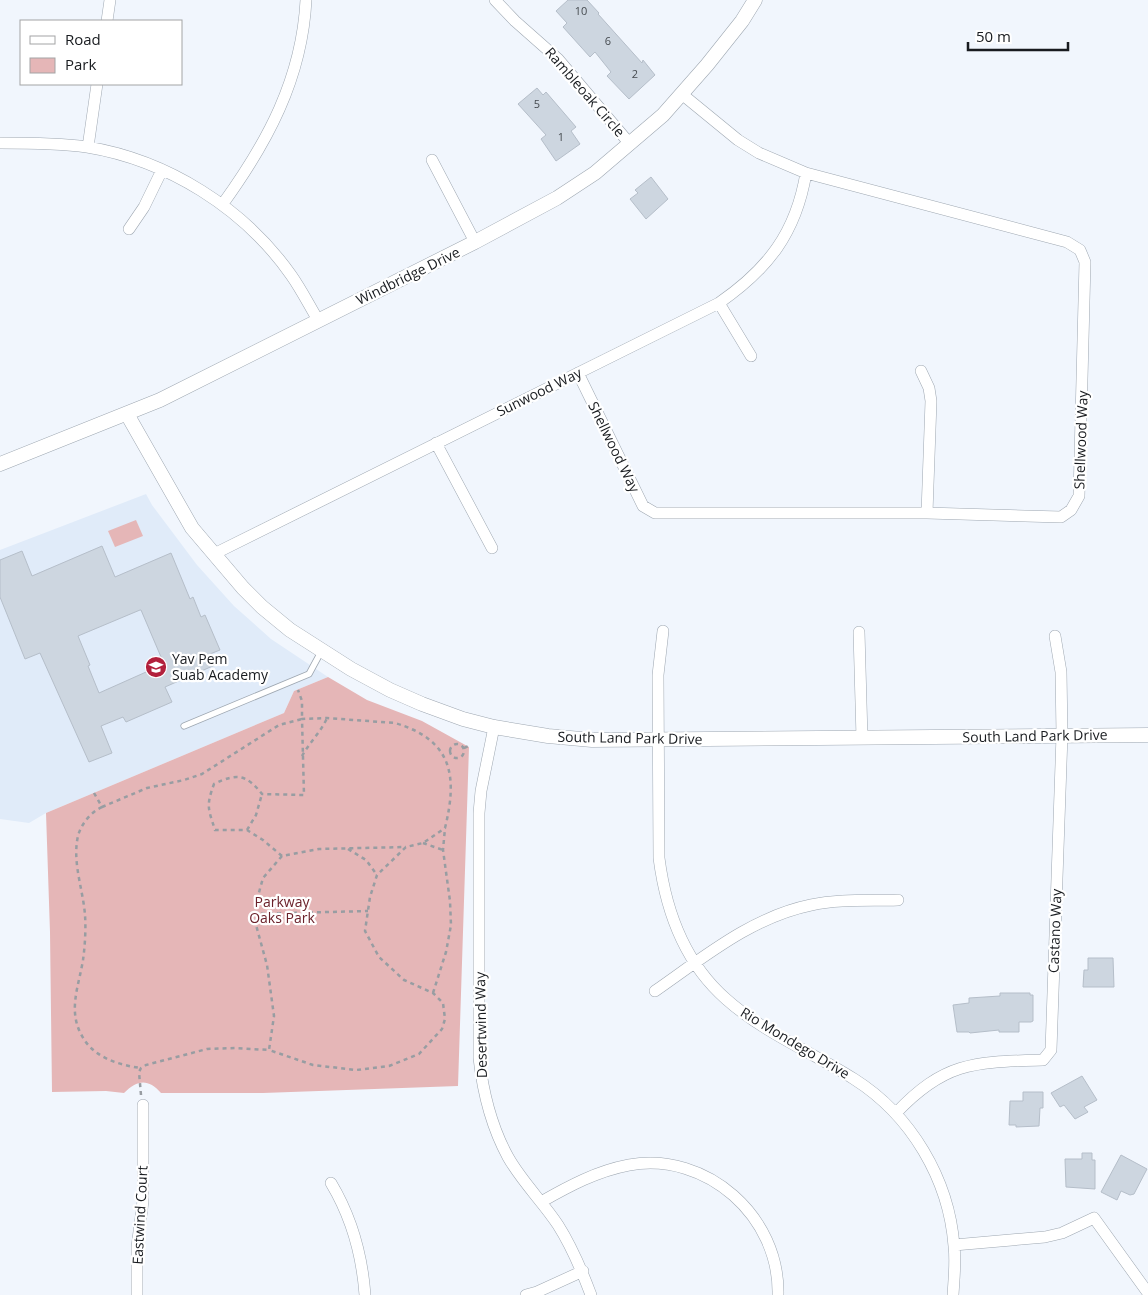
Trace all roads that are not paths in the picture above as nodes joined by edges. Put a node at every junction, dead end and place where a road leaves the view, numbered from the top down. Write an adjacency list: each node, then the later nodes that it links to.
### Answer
1 (110, 0): 5 (street)
2 (306, 0): 14 (street)
3 (495, 0): 9 (street, Rambleoak Circle)
4 (755, 0): 7 (street, Windbridge Drive)
5 (107, 20)
6 (97, 85): 10 (street)
7 (683, 95): 9 (street, Windbridge Drive); 13 (street, Shellwood Way)
8 (0, 143): 10 (street)
9 (630, 144): 16 (street, Windbridge Drive)
10 (88, 147): 12 (street)
11 (432, 160): 16 (street)
12 (162, 170): 14 (street); 15 (street)
13 (806, 173): 17 (street, Sunwood Way); 25 (street, Shellwood Way)
14 (222, 205): 18 (street)
15 (129, 229)
16 (475, 242): 18 (street, Windbridge Drive)
17 (719, 303): 19 (street); 21 (street, Sunwood Way)
18 (318, 320): 22 (street, Windbridge Drive)
19 (751, 356)
20 (921, 371): 25 (street)
21 (578, 373): 23 (street, Sunwood Way); 25 (street, Shellwood Way)
22 (128, 414): 24 (street, Windbridge Drive); 27 (street, South Land Park Drive)
23 (436, 443): 26 (street); 27 (street, Sunwood Way)
24 (0, 464)
25 (927, 513)
26 (492, 548)
27 (214, 554): 31 (street, South Land Park Drive)
28 (663, 631): 37 (street, Rio Mondego Drive)
29 (859, 632): 36 (street)
30 (1055, 636): 35 (street, Castano Way)
31 (322, 650): 32 (lane); 33 (street, South Land Park Drive)
32 (184, 726)
33 (494, 726): 37 (street, South Land Park Drive); 44 (street, Desertwind Way)
34 (1148, 735): 35 (street, South Land Park Drive)
35 (1062, 736): 36 (street, South Land Park Drive); 42 (street, Castano Way)
36 (862, 738): 37 (street, South Land Park Drive)
37 (658, 740): 39 (street, Rio Mondego Drive)
38 (898, 900): 39 (street)
39 (695, 963): 40 (street); 42 (street, Rio Mondego Drive)
40 (655, 990)
41 (142, 1105): 48 (street, Eastwind Court)
42 (896, 1113): 45 (street, Rio Mondego Drive)
43 (331, 1183): 49 (street)
44 (541, 1202): 46 (street, Desertwind Way); 52 (street)
45 (954, 1245): 47 (street); 53 (street, Rio Mondego Drive)
46 (582, 1272): 50 (street); 51 (street, Desertwind Way)
47 (1148, 1293)
48 (137, 1295)
49 (365, 1295)
50 (526, 1295)
51 (591, 1295)
52 (778, 1295)
53 (953, 1295)

